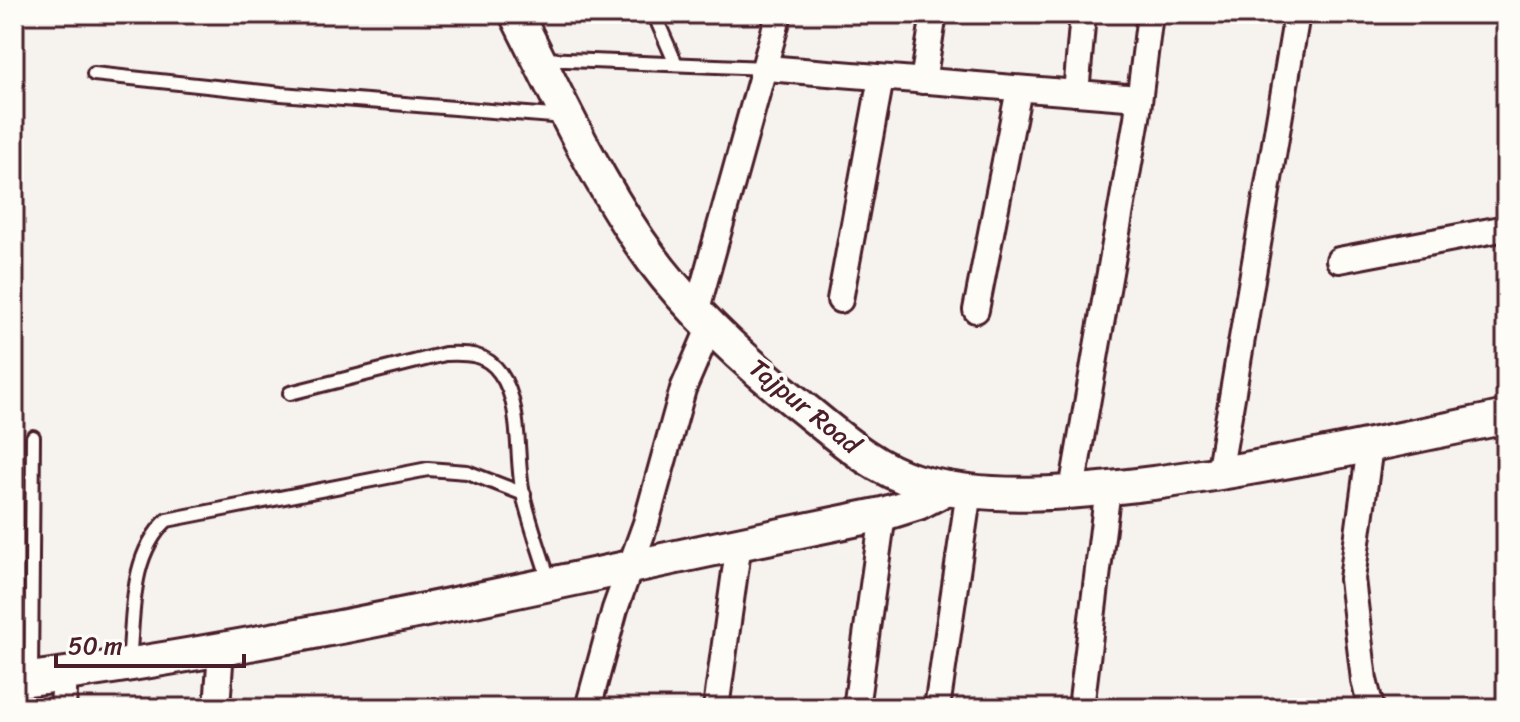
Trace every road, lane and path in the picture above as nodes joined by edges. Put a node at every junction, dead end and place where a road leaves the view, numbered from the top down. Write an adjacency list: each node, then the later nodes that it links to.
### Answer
1 (516, 14): 8 (main road, Tajpur Road)
2 (654, 14): 9 (lane)
3 (779, 14): 10 (street)
4 (934, 14): 13 (street)
5 (1083, 14): 15 (street)
6 (1150, 14): 16 (street)
7 (1297, 14): 27 (street)
8 (538, 59): 9 (lane); 17 (main road, Tajpur Road)
9 (676, 64): 10 (lane)
10 (766, 68): 12 (street); 22 (street)
11 (94, 74): 17 (lane)
12 (881, 78): 13 (street); 20 (street)
13 (923, 81): 14 (street)
14 (1019, 89): 15 (street); 21 (street)
15 (1076, 93): 16 (street)
16 (1139, 98): 30 (street)
17 (567, 117): 22 (main road, Tajpur Road)
18 (1506, 228): 19 (street)
19 (1339, 260)
20 (840, 300)
21 (976, 310)
22 (704, 316): 29 (main road, Tajpur Road); 34 (street)
23 (290, 393): 31 (lane)
24 (1506, 417): 26 (main road, Tajpur Road)
25 (33, 437): 39 (lane)
26 (1370, 446): 27 (main road, Tajpur Road); 47 (street)
27 (1219, 474): 28 (main road, Tajpur Road)
28 (1108, 488): 30 (main road, Tajpur Road); 46 (street)
29 (958, 489): 30 (main road, Tajpur Road); 32 (main road); 45 (street)
30 (1072, 490)
31 (524, 494): 35 (lane); 37 (lane)
32 (883, 514): 33 (main road); 44 (street)
33 (739, 543): 34 (main road); 43 (street)
34 (632, 566): 35 (main road); 42 (street)
35 (550, 583): 36 (main road)
36 (221, 649): 37 (main road); 41 (street)
37 (129, 663): 38 (main road)
38 (65, 674): 39 (main road); 40 (street)
39 (22, 680)
40 (63, 708)
41 (217, 708)
42 (588, 708)
43 (716, 708)
44 (856, 708)
45 (937, 708)
46 (1081, 708)
47 (1371, 708)

